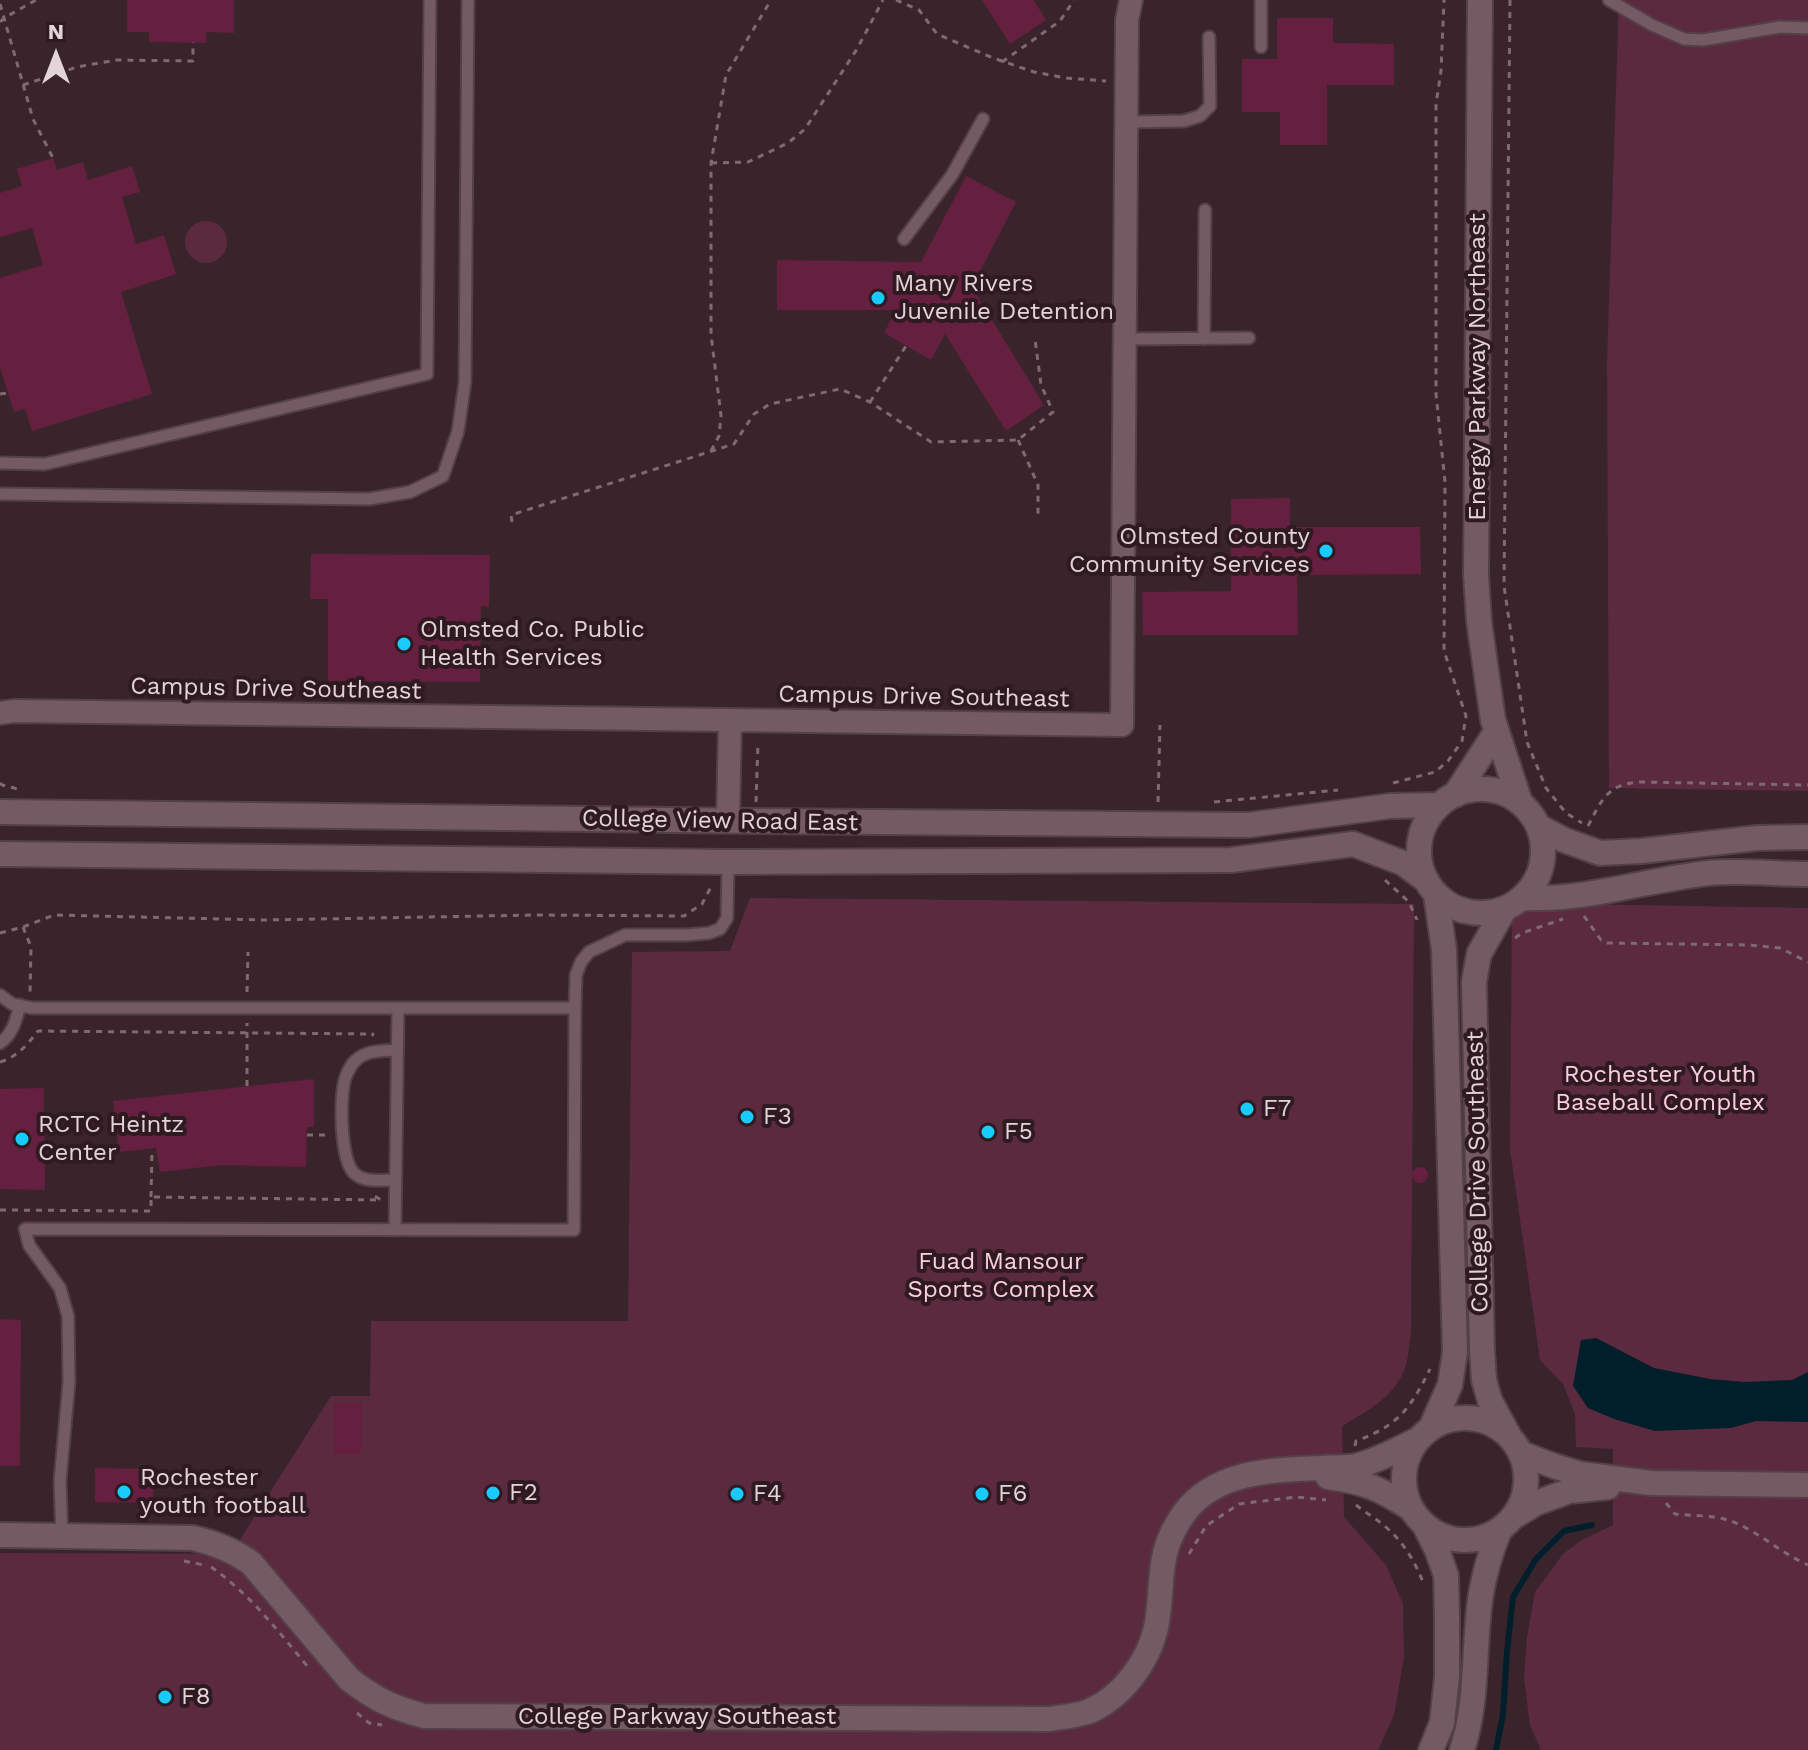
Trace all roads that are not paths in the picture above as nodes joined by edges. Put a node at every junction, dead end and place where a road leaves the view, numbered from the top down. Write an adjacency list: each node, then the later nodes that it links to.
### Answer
1 (430, 0): 17 (lane)
2 (468, 0): 18 (lane)
3 (1131, 0): 11 (street, Campus Drive Southeast)
4 (1261, 0): 9 (lane)
5 (1480, 0): 21 (street, Energy Parkway Northeast)
6 (1609, 0): 7 (lane)
7 (1808, 28)
8 (1209, 37): 11 (lane)
9 (1261, 47)
10 (983, 119): 13 (lane)
11 (1126, 122): 15 (street, Campus Drive Southeast)
12 (1205, 210): 16 (lane)
13 (904, 239)
14 (1249, 338): 16 (lane)
15 (1125, 339): 16 (lane); 20 (street, Campus Drive Southeast)
16 (1204, 339)
17 (0, 463)
18 (0, 494)
19 (0, 713): 20 (street, Campus Drive Southeast)
20 (730, 721): 24 (street)
21 (1496, 732): 22 (street); 23 (street, Energy Parkway Northeast)
22 (1447, 800): 23 (street); 24 (street, College View Road East); 31 (street)
23 (1520, 802): 26 (street)
24 (728, 811): 25 (street, College View Road East)
25 (0, 812)
26 (1539, 827): 27 (street); 32 (street)
27 (1808, 837)
28 (0, 854): 29 (street, College View Road East)
29 (728, 873): 31 (street, College View Road East); 36 (lane)
30 (1808, 874): 32 (street)
31 (1432, 888): 32 (street); 41 (street, College Drive Southeast)
32 (1514, 904): 42 (street, College Drive Southeast)
33 (0, 995): 34 (lane)
34 (26, 1006): 35 (lane); 37 (lane)
35 (398, 1008): 36 (lane); 38 (lane)
36 (575, 1008): 40 (lane)
37 (0, 1043)
38 (397, 1050): 39 (lane); 39 (lane)
39 (395, 1180): 40 (lane)
40 (395, 1230): 49 (lane)
41 (1424, 1434): 42 (street); 44 (street, College Parkway Southeast); 46 (street)
42 (1515, 1444): 43 (street); 47 (street)
43 (1651, 1483): 45 (street); 47 (street)
44 (1352, 1484): 46 (street, College Parkway Southeast); 49 (street, College Parkway Southeast)
45 (1808, 1485)
46 (1418, 1517): 47 (street); 50 (street)
47 (1507, 1523): 51 (street)
48 (0, 1535): 49 (street, College Parkway Southeast)
49 (62, 1536)
50 (1431, 1750)
51 (1462, 1750)

